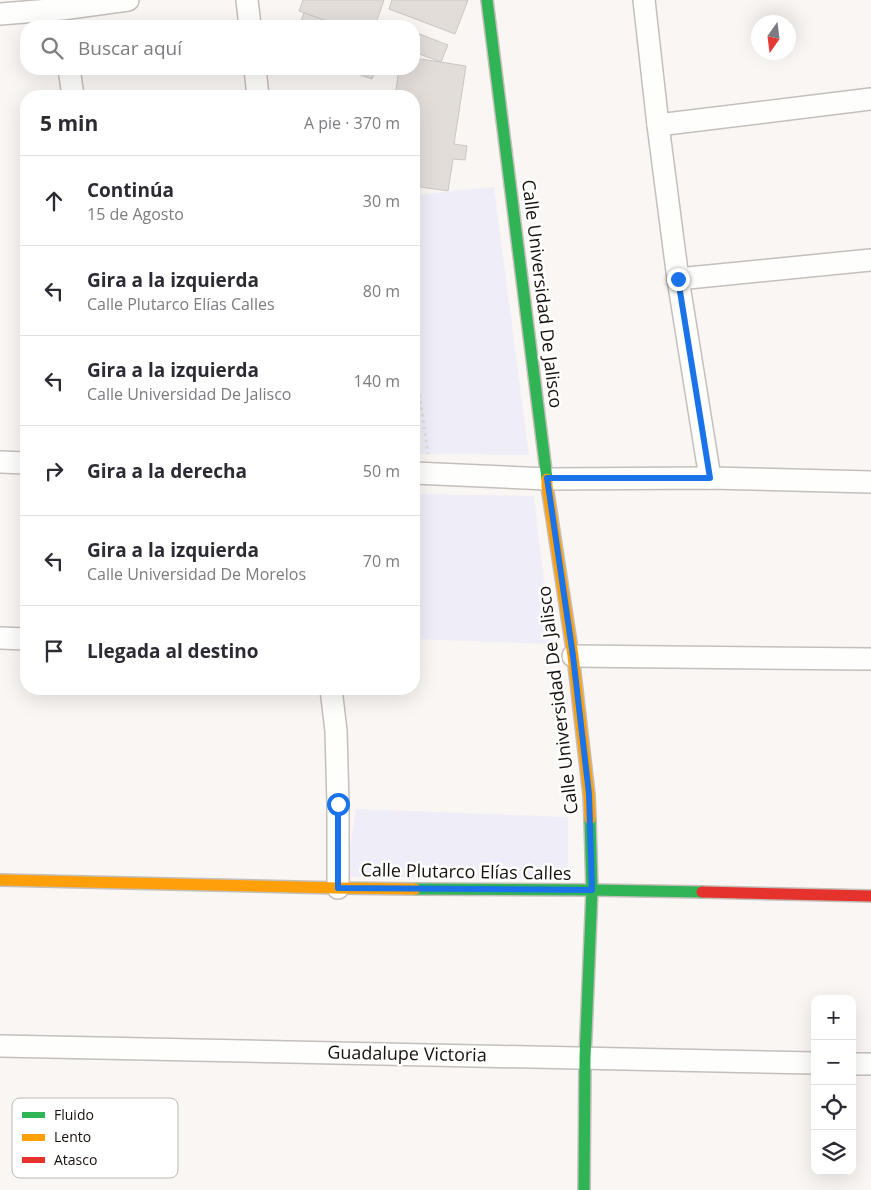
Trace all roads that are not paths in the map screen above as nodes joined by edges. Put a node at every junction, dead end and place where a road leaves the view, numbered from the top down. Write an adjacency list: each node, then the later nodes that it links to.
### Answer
1 (128, 0): 6 (street)
2 (246, 0): 7 (street)
3 (487, 0): 19 (street, Calle Universidad De Jalisco)
4 (644, 0): 13 (street)
5 (0, 14): 6 (street)
6 (63, 17)
7 (249, 20)
8 (70, 75): 10 (street)
9 (256, 75): 11 (street)
10 (72, 90)
11 (257, 90)
12 (871, 99): 13 (street)
13 (658, 125): 15 (street)
14 (871, 260): 15 (street)
15 (678, 279): 20 (street)
16 (0, 462): 17 (street)
17 (20, 463)
18 (423, 474): 19 (street)
19 (547, 478): 20 (street); 24 (street, Calle Universidad De Jalisco)
20 (710, 478): 21 (street)
21 (871, 482)
22 (0, 638): 23 (street)
23 (20, 639)
24 (573, 656): 25 (street); 29 (street, Calle Universidad De Jalisco)
25 (871, 659)
26 (332, 695): 28 (street)
27 (0, 880): 28 (street, Calle Plutarco Elías Calles)
28 (338, 888): 29 (street, Calle Plutarco Elías Calles)
29 (592, 890): 30 (street, Calle Plutarco Elías Calles); 32 (street, Calle Universidad De Jalisco)
30 (871, 896)
31 (0, 1046): 32 (street, Guadalupe Victoria)
32 (585, 1058): 33 (street, Guadalupe Victoria); 36 (street, Calle Universidad De Jalisco)
33 (811, 1063)
34 (856, 1064): 35 (street)
35 (871, 1064)
36 (584, 1190)

